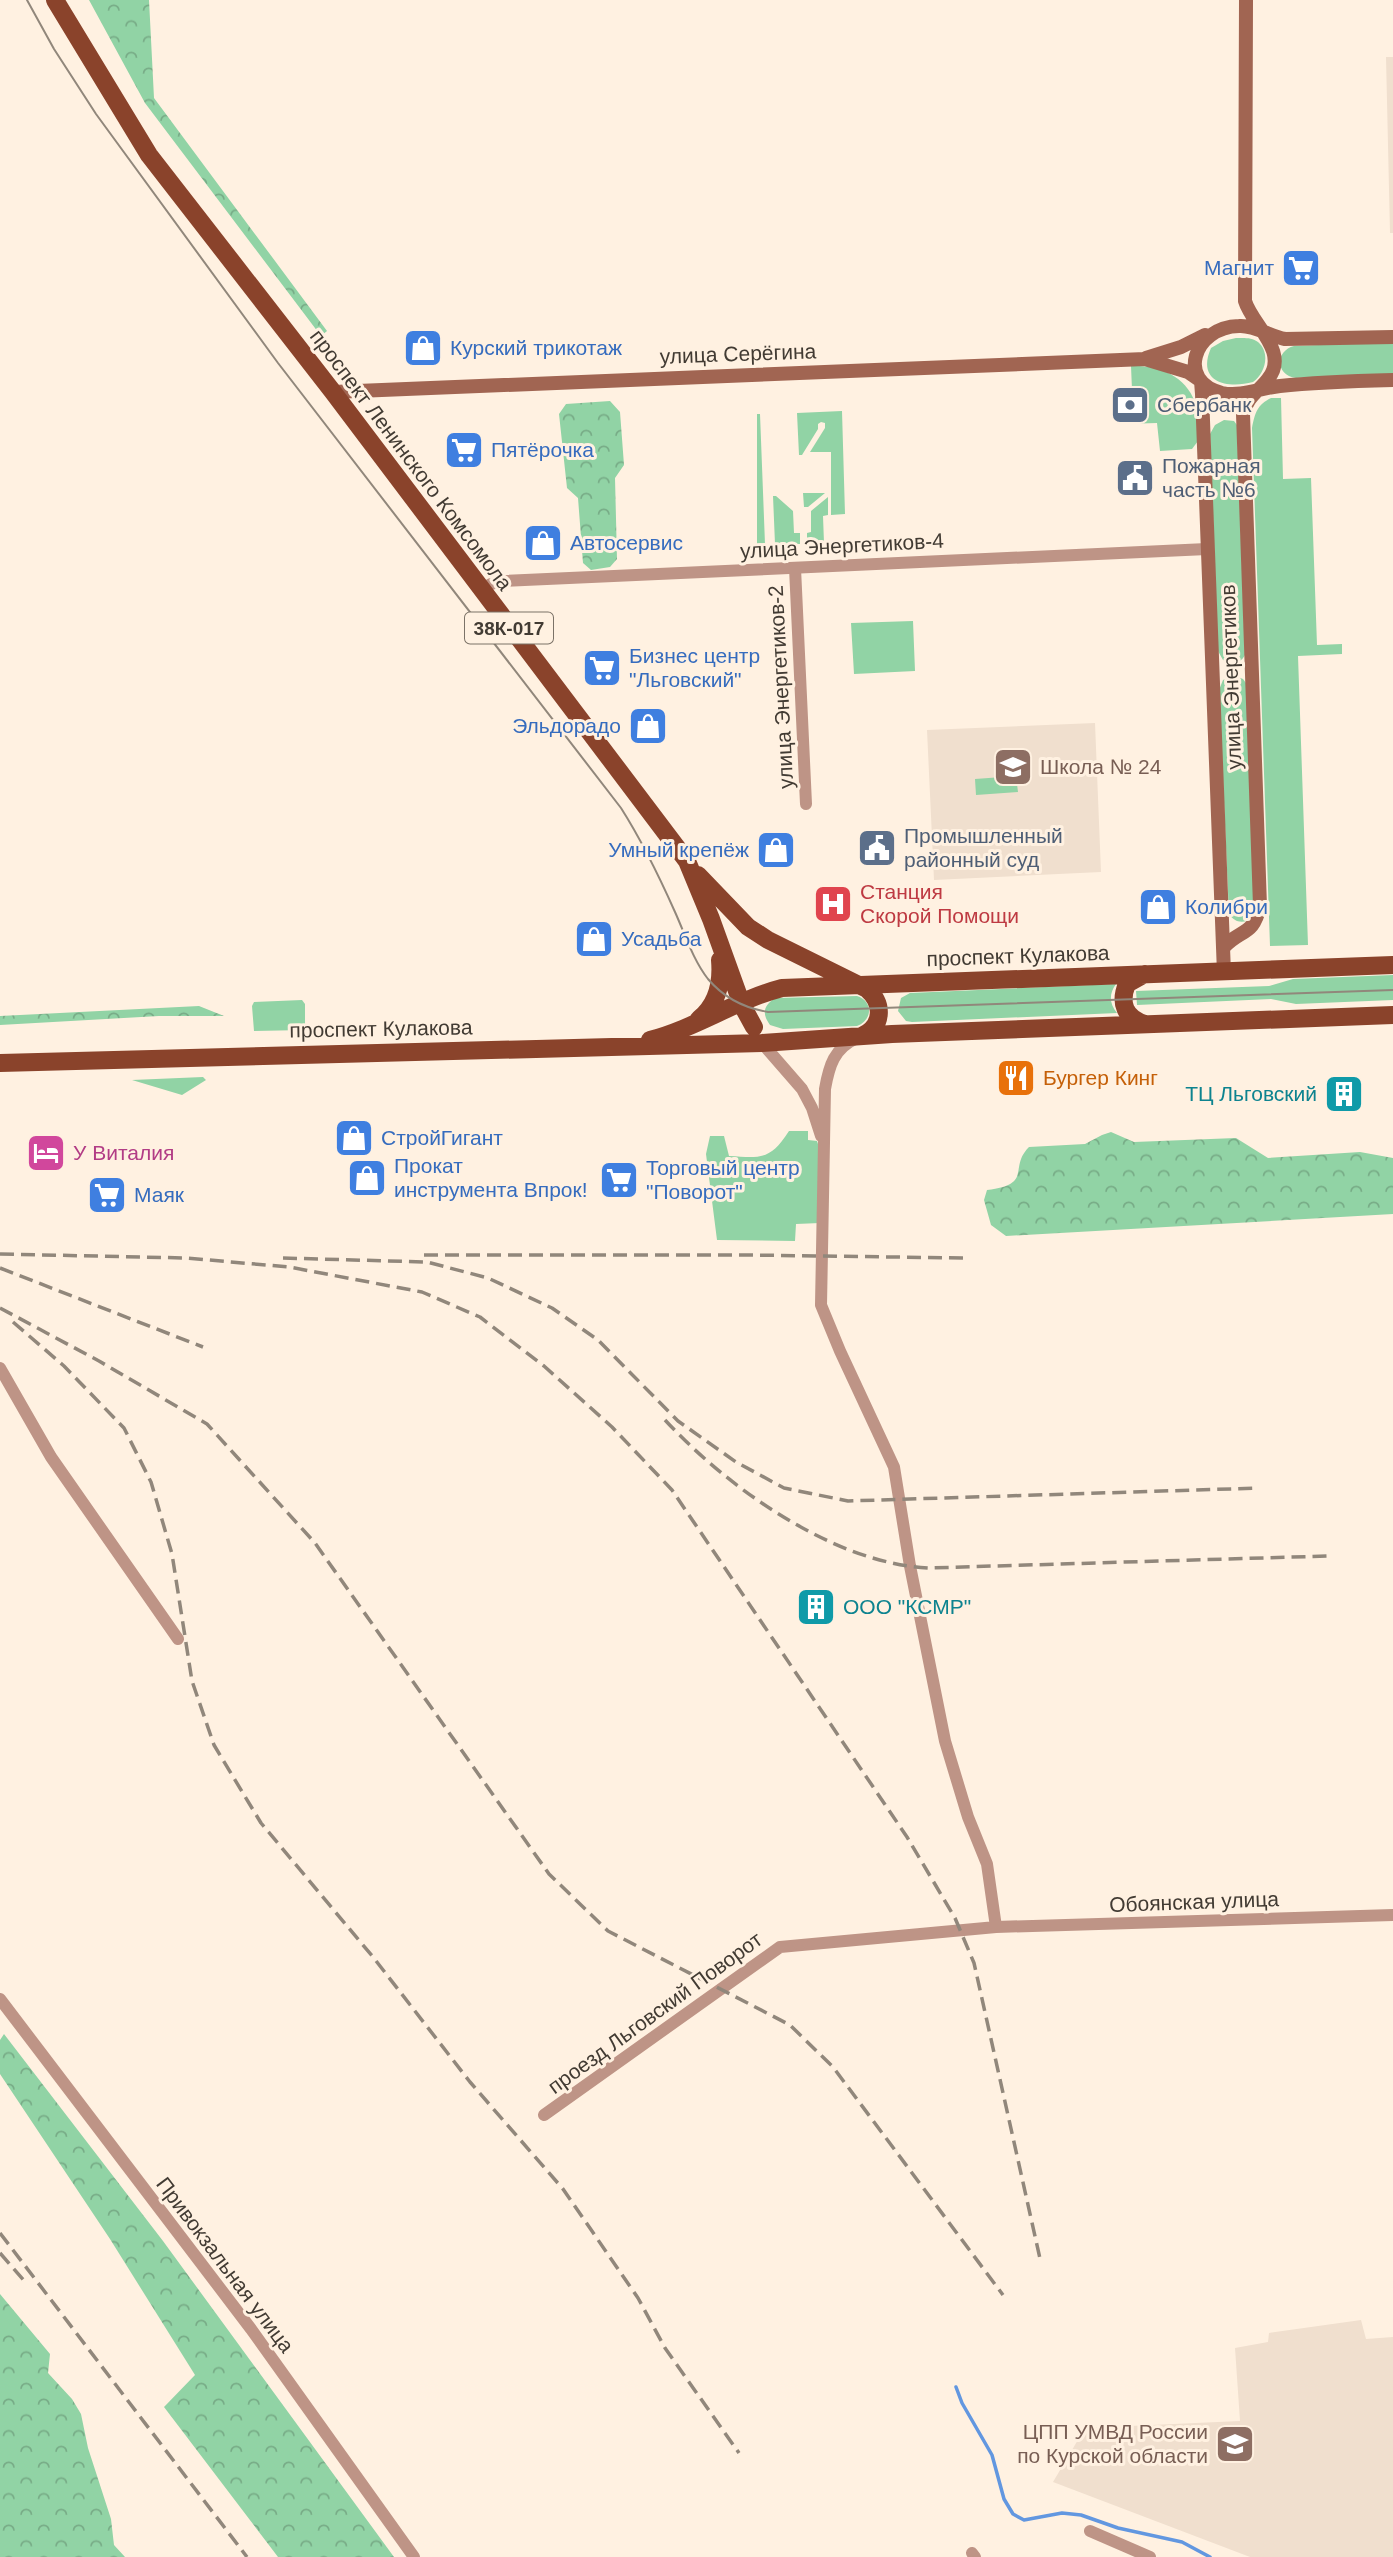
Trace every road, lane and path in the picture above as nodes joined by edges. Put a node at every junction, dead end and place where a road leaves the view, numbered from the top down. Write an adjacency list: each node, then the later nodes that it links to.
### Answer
1 (55, 0): 11 (main road, проспект Ленинского Комсомола / 38К-017)
2 (1246, 0): 3 (street)
3 (1245, 300): 4 (street); 5 (street)
4 (1260, 330): 5 (street); 6 (street); 10 (street)
5 (1212, 332): 7 (street); 9 (street)
6 (1393, 337)
7 (1144, 359): 9 (street); 11 (street, улица Серёгина)
8 (1393, 380): 10 (street)
9 (1201, 381): 10 (street); 12 (street, улица Энергетиков)
10 (1256, 390): 18 (street, улица Энергетиков)
11 (333, 392): 14 (main road, проспект Ленинского Комсомола / 38К-017)
12 (1208, 549): 13 (street, улица Энергетиков-4); 18 (street, улица Энергетиков)
13 (795, 568): 14 (street, улица Энергетиков-4); 15 (street, улица Энергетиков-2)
14 (481, 590): 16 (main road, проспект Ленинского Комсомола / 38К-017)
15 (806, 804)
16 (687, 861): 17 (main road, проспект Ленинского Комсомола); 22 (main road, проспект Кулакова)
17 (711, 919): 24 (main road, проспект Ленинского Комсомола); 27 (main road)
18 (1223, 948): 20 (street, улица Энергетиков)
19 (1393, 965): 20 (main road, проспект Кулакова)
20 (1224, 973): 21 (main road, проспект Кулакова)
21 (1145, 974): 22 (main road, проспект Кулакова); 26 (main road)
22 (859, 985): 23 (main road); 29 (main road)
23 (782, 988): 24 (main road); 28 (main road)
24 (741, 1002): 27 (main road); 28 (main road, проспект Ленинского Комсомола)
25 (1393, 1015): 26 (main road)
26 (1146, 1024): 29 (main road)
27 (690, 1027): 30 (main road)
28 (758, 1035): 29 (main road, проспект Кулакова); 30 (main road, проспект Кулакова); 32 (street)
29 (862, 1036): 32 (street)
30 (630, 1045): 31 (main road, проспект Кулакова)
31 (0, 1063)
32 (825, 1149): 36 (street)
33 (0, 1367): 34 (street)
34 (178, 1639)
35 (1393, 1914): 36 (street, Обоянская улица)
36 (996, 1927): 38 (street, проезд Льговский Поворот)
37 (0, 1999): 40 (street, Привокзальная улица)
38 (544, 2115)
39 (1090, 2531): 41 (street)
40 (414, 2557)
41 (1150, 2557)

